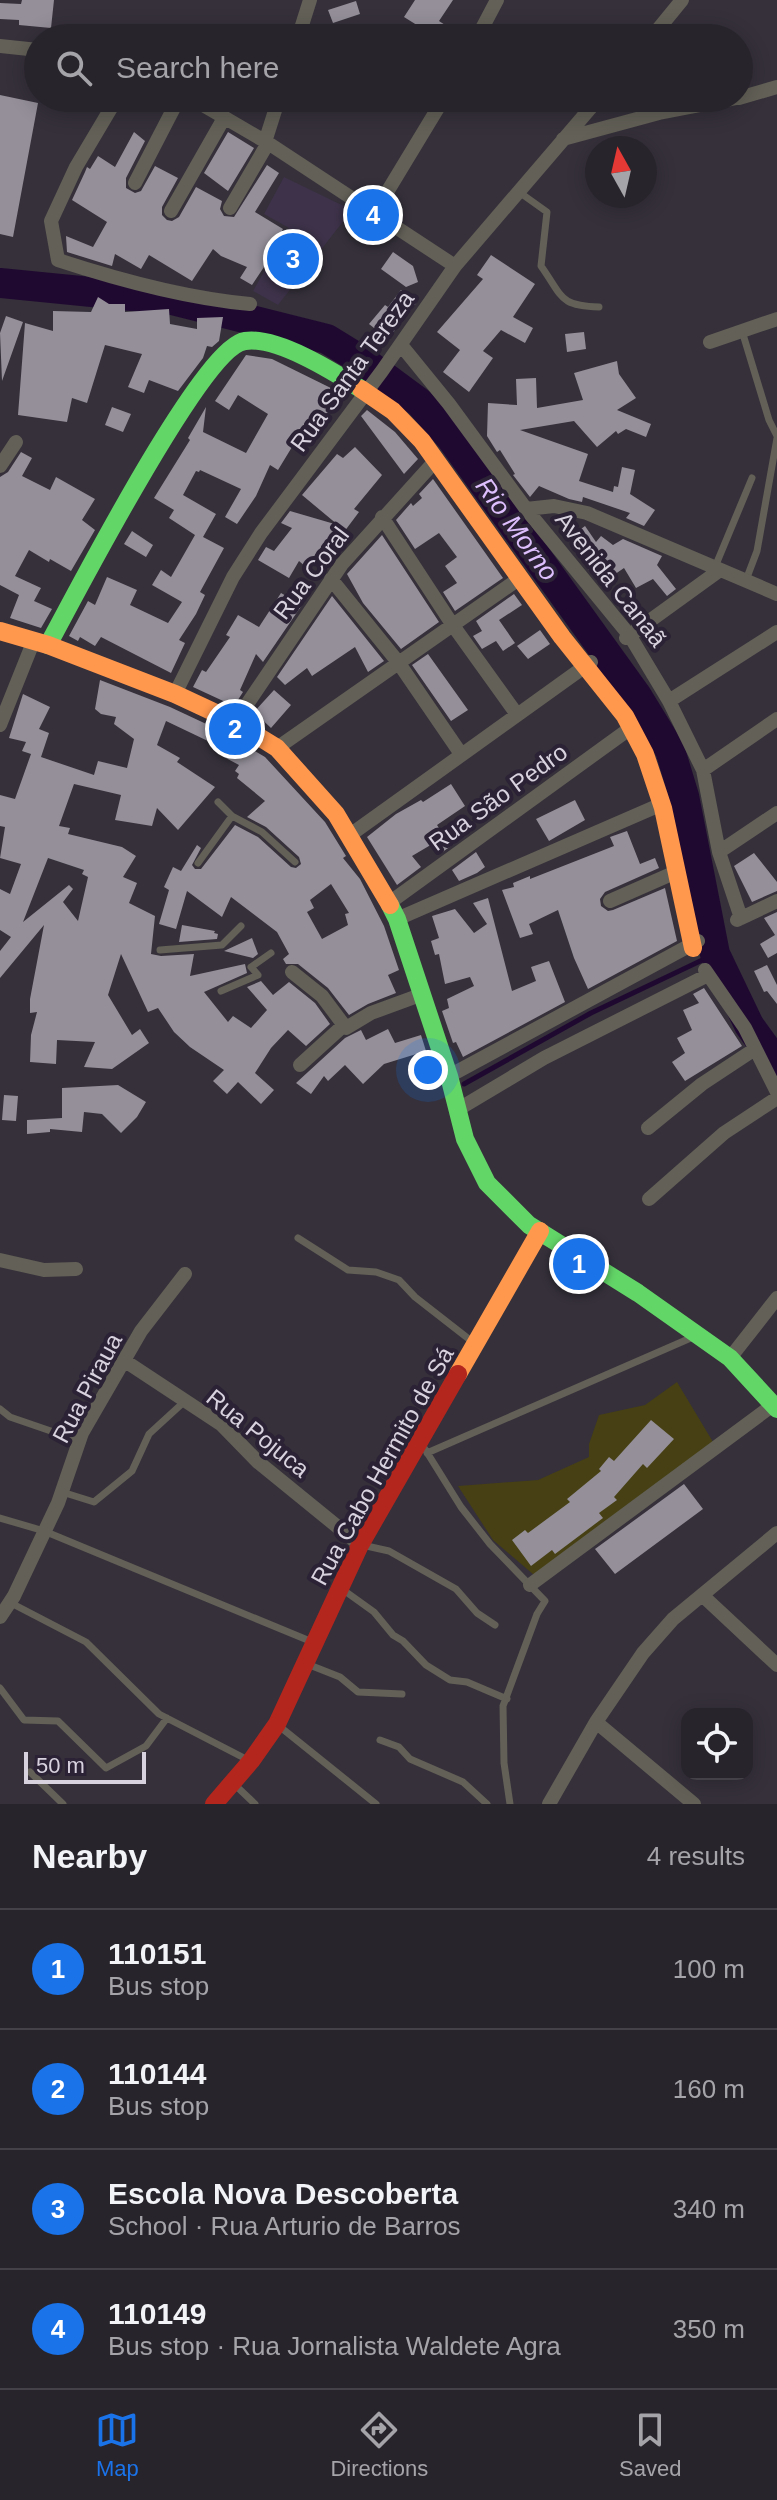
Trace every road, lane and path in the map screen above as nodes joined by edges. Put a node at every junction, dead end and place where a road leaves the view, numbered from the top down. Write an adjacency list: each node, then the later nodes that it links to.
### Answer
1 (310, 0): 4 (street)
2 (497, 0): 5 (street)
3 (682, 0): 6 (street)
4 (302, 24)
5 (484, 24)
6 (662, 24)
7 (0, 46): 8 (street)
8 (24, 49)
9 (777, 87): 10 (street)
10 (753, 94)
11 (109, 112): 27 (street)
12 (172, 112): 21 (street)
13 (214, 112): 18 (street)
14 (275, 112): 20 (street)
15 (436, 112): 25 (street)
16 (587, 112): 19 (street, Rua Santa Tereza)
17 (664, 112): 19 (street)
18 (224, 118): 20 (street); 24 (street)
19 (563, 139): 22 (street, Rua Santa Tereza)
20 (267, 143): 23 (street); 25 (street)
21 (135, 183)
22 (519, 192): 26 (street, Rua Santa Tereza); 28 (lane)
23 (230, 208)
24 (171, 211)
25 (375, 212): 26 (street)
26 (455, 266): 32 (street, Rua Santa Tereza)
27 (250, 304)
28 (599, 307)
29 (777, 319): 30 (street)
30 (742, 331): 31 (street); 34 (lane)
31 (710, 342)
32 (399, 347): 33 (street, Rua Santa Tereza); 39 (street, Avenida Canaã)
33 (369, 389): 36 (street); 50 (street); 53 (street, Rua Santa Tereza)
34 (777, 437): 44 (lane)
35 (16, 442): 37 (street)
36 (436, 460): 40 (street, Rua Coral); 42 (street)
37 (0, 466)
38 (752, 478): 41 (lane)
39 (526, 509): 41 (street); 49 (street, Avenida Canaã)
40 (382, 517): 43 (street, Rua Coral); 46 (street)
41 (717, 568): 44 (street); 49 (street)
42 (520, 578): 46 (street); 52 (street)
43 (331, 579): 51 (street); 57 (street, Rua Coral)
44 (746, 581): 45 (street)
45 (777, 594)
46 (452, 624): 51 (street); 55 (street)
47 (0, 631): 50 (street)
48 (777, 632): 54 (street)
49 (628, 637): 54 (street, Avenida Canaã)
50 (41, 643): 53 (street); 58 (street)
51 (398, 662): 60 (street); 61 (street)
52 (589, 664): 55 (street); 59 (street)
53 (175, 694): 57 (street)
54 (669, 701): 62 (street, Avenida Canaã)
55 (516, 713): 61 (street)
56 (777, 719): 62 (street)
57 (235, 722): 60 (street)
58 (0, 725)
59 (632, 727): 64 (street); 74 (street, Rua São Pedro)
60 (277, 748): 67 (street)
61 (461, 754): 67 (street)
62 (703, 770): 68 (street, Avenida Canaã)
63 (218, 802): 66 (lane)
64 (662, 804): 71 (street); 74 (street)
65 (777, 813): 68 (street)
66 (232, 816): 69 (lane); 70 (lane)
67 (350, 835): 74 (street)
68 (719, 852): 73 (street, Avenida Canaã)
69 (295, 862)
70 (198, 863)
71 (676, 872): 72 (street); 76 (street)
72 (610, 901)
73 (777, 901)
74 (393, 911): 81 (street)
75 (241, 926): 77 (lane)
76 (694, 945): 85 (street)
77 (160, 950)
78 (271, 953): 80 (lane)
79 (292, 972): 82 (street)
80 (221, 991)
81 (423, 994): 82 (street); 85 (street)
82 (344, 1025): 84 (street)
83 (755, 1049): 86 (street); 87 (street); 88 (street)
84 (300, 1065)
85 (449, 1076): 87 (street)
86 (777, 1095): 89 (street)
87 (457, 1110): 90 (street)
88 (648, 1128)
89 (649, 1199)
90 (540, 1231): 96 (street); 97 (street, Rua Cabo Hermito de Sá)
91 (298, 1238): 97 (lane)
92 (0, 1260): 93 (street)
93 (76, 1269)
94 (185, 1274): 99 (street, Rua Piraua)
95 (777, 1298): 98 (street)
96 (699, 1334): 98 (street); 104 (lane)
97 (476, 1345): 104 (street, Rua Cabo Hermito de Sá)
98 (730, 1358): 101 (street)
99 (125, 1361): 100 (street, Rua Pojuca); 105 (street, Rua Piraua)
100 (185, 1401): 105 (lane); 109 (street, Rua Pojuca)
101 (775, 1407): 110 (street)
102 (0, 1409): 103 (lane)
103 (77, 1440)
104 (424, 1448): 109 (street, Rua Cabo Hermito de Sá); 110 (lane)
105 (62, 1492): 107 (street, Rua Piraua)
106 (0, 1518): 107 (lane)
107 (44, 1531): 113 (street, Rua Piraua); 116 (lane)
108 (777, 1533): 112 (street)
109 (360, 1545): 111 (street, Rua Cabo Hermito de Sá); 115 (lane)
110 (530, 1585): 121 (lane)
111 (340, 1588): 116 (street, Rua Cabo Hermito de Sá); 121 (lane)
112 (702, 1595): 118 (street); 123 (street)
113 (9, 1602): 114 (street, Rua Piraua); 122 (lane)
114 (0, 1617)
115 (495, 1625)
116 (315, 1642): 117 (street, Rua Cabo Hermito de Sá)
117 (305, 1663): 120 (lane); 124 (street, Rua Cabo Hermito de Sá)
118 (777, 1665)
119 (0, 1688): 122 (lane)
120 (402, 1694)
121 (507, 1699): 134 (lane)
122 (167, 1718): 126 (lane)
123 (596, 1722): 135 (street); 136 (street)
124 (277, 1724): 126 (street, Rua Cabo Hermito de Sá); 132 (lane)
125 (380, 1740): 133 (lane)
126 (251, 1761): 128 (street, Rua Cabo Hermito de Sá)
127 (30, 1772): 129 (lane)
128 (233, 1782): 130 (street, Rua Cabo Hermito de Sá); 131 (lane)
129 (63, 1804)
130 (214, 1804)
131 (255, 1804)
132 (376, 1804)
133 (487, 1804)
134 (510, 1804)
135 (549, 1804)
136 (694, 1804)

